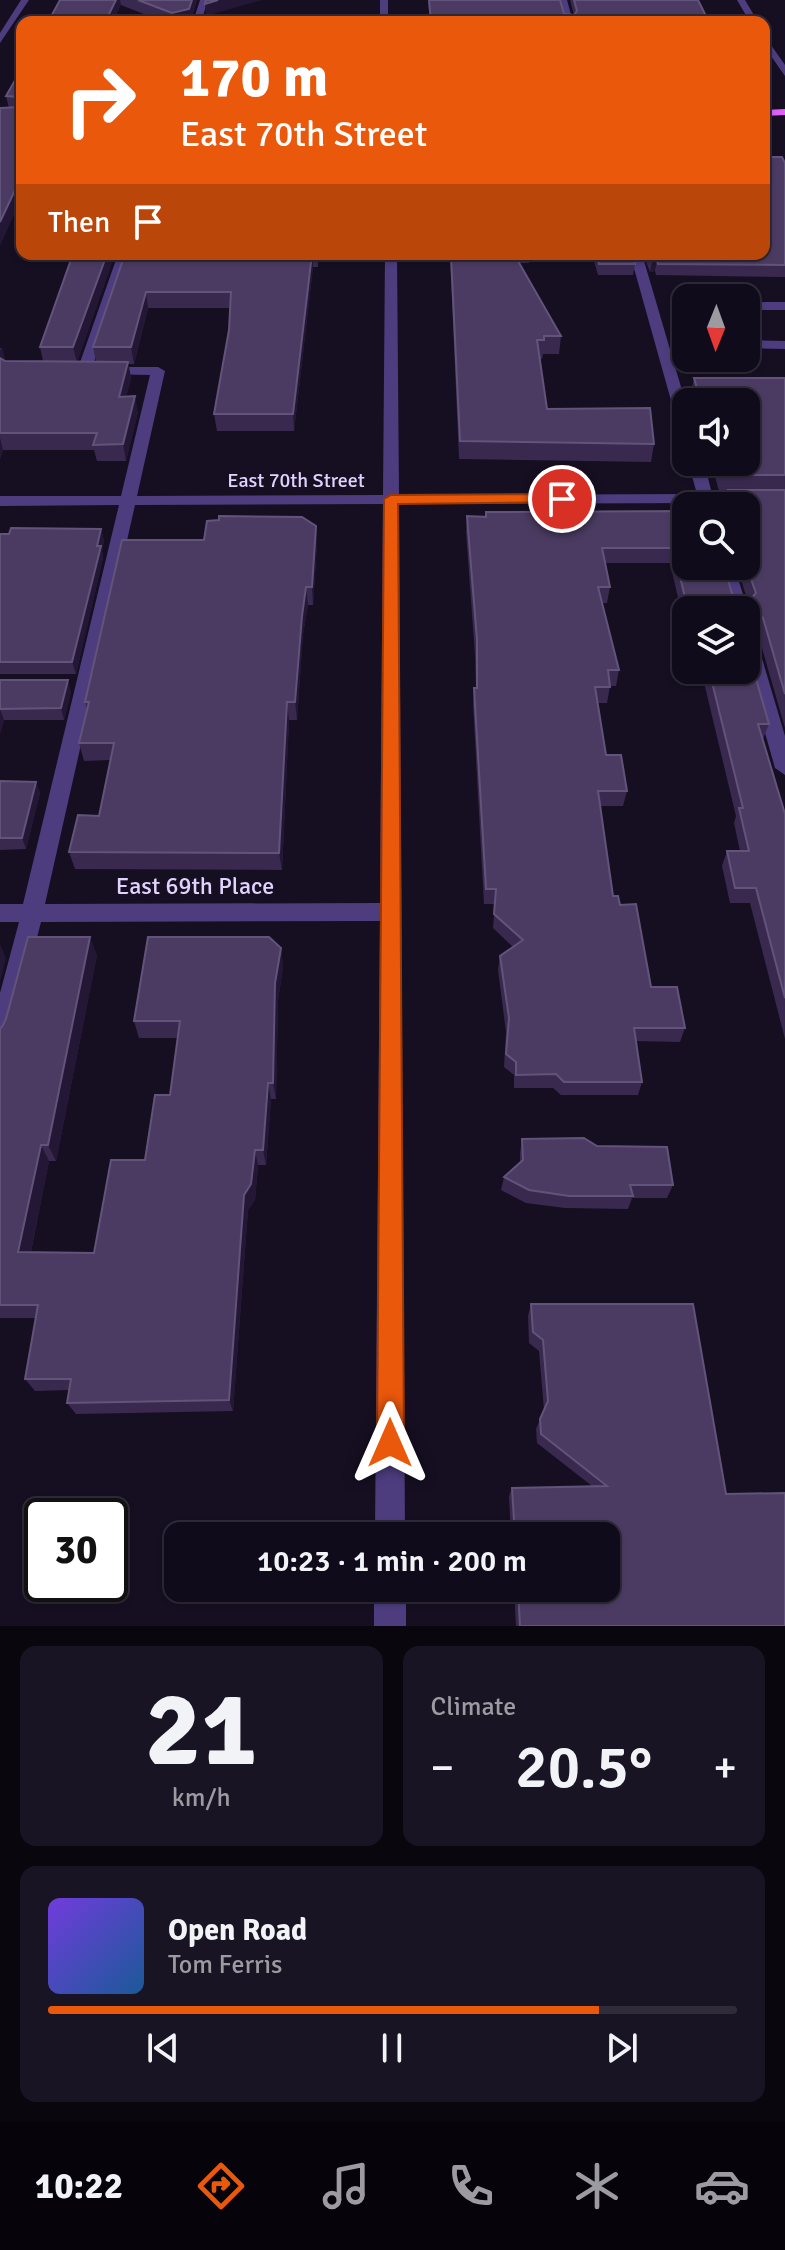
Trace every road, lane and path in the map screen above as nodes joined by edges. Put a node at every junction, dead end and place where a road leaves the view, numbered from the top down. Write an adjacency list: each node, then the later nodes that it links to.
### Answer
1 (25, 0): 3 (street)
2 (0, 21): 3 (street)
3 (12, 21): 4 (street)
4 (0, 40)
5 (770, 48): 6 (street)
6 (785, 73)
7 (122, 260): 18 (street)
8 (391, 260): 16 (street)
9 (638, 260): 14 (street)
10 (760, 306): 11 (street)
11 (785, 306)
12 (760, 344): 13 (street)
13 (785, 345)
14 (674, 388)
15 (785, 498): 17 (street, East 70th Street)
16 (391, 499): 18 (street, East 70th Street); 20 (street, East 70th Street); 23 (street)
17 (760, 499)
18 (129, 500): 19 (street, East 70th Street); 25 (street)
19 (0, 501)
20 (672, 502)
21 (760, 683): 22 (street)
22 (785, 768)
23 (391, 912): 25 (street, East 69th Place); 27 (street)
24 (0, 913): 25 (street, East 69th Place)
25 (32, 913): 26 (street)
26 (0, 1036)
27 (390, 1522)
28 (390, 1602): 29 (street)
29 (390, 1626)

